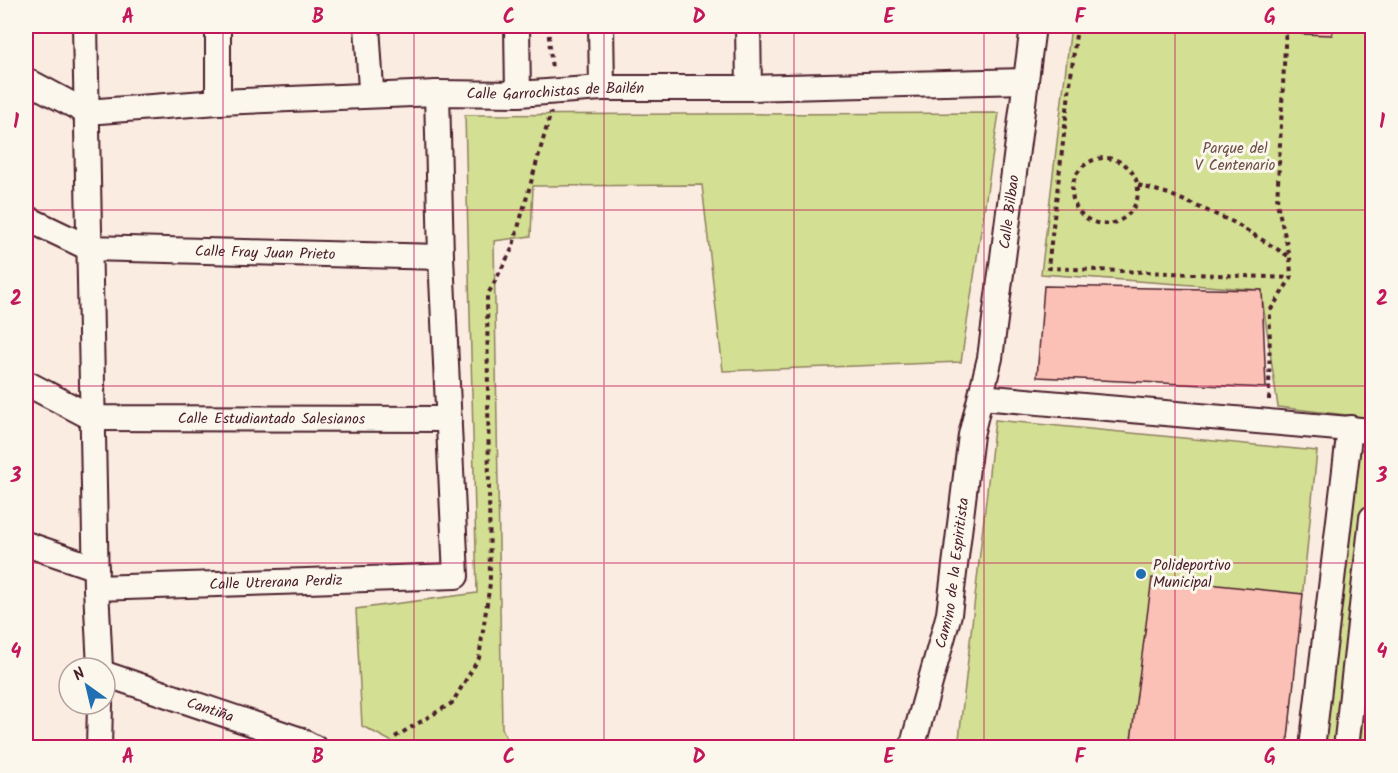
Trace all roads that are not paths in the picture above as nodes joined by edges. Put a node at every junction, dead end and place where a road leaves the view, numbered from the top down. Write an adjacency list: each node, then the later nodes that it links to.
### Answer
1 (85, 26): 16 (street)
2 (218, 26): 15 (street)
3 (368, 26): 14 (street)
4 (517, 26): 13 (street)
5 (601, 26): 10 (street)
6 (748, 26): 11 (street)
7 (1033, 26): 9 (street, Calle Bilbao)
8 (26, 80): 16 (street)
9 (1026, 81): 11 (street, Calle Garrochistas de Bailén); 21 (street, Calle Bilbao)
10 (602, 88): 11 (street, Calle Garrochistas de Bailén); 13 (street, Calle Garrochistas de Bailén)
11 (749, 88)
12 (437, 93): 13 (street, Calle Garrochistas de Bailén); 14 (street, Calle Garrochistas de Bailén); 19 (street)
13 (518, 94)
14 (370, 96): 15 (street, Calle Garrochistas de Bailén)
15 (218, 102): 16 (street, Calle Garrochistas de Bailén)
16 (86, 112): 18 (street)
17 (26, 218): 18 (street)
18 (89, 249): 19 (street, Calle Fray Juan Prieto); 22 (street)
19 (441, 257): 23 (street)
20 (26, 383): 22 (street)
21 (981, 397): 24 (street); 33 (street, Camino de la Espiritista)
22 (93, 417): 23 (street, Calle Estudiantado Salesianos); 27 (street)
23 (449, 419): 27 (street, Calle Utrerana Perdiz)
24 (1361, 429): 34 (street)
25 (1372, 518): 35 (street)
26 (26, 544): 27 (street)
27 (96, 578): 28 (street)
28 (99, 656)
29 (117, 678): 31 (street, Cantiña)
30 (100, 716): 32 (street)
31 (304, 745)
32 (99, 747)
33 (912, 747)
34 (1312, 747)
35 (1346, 747)

